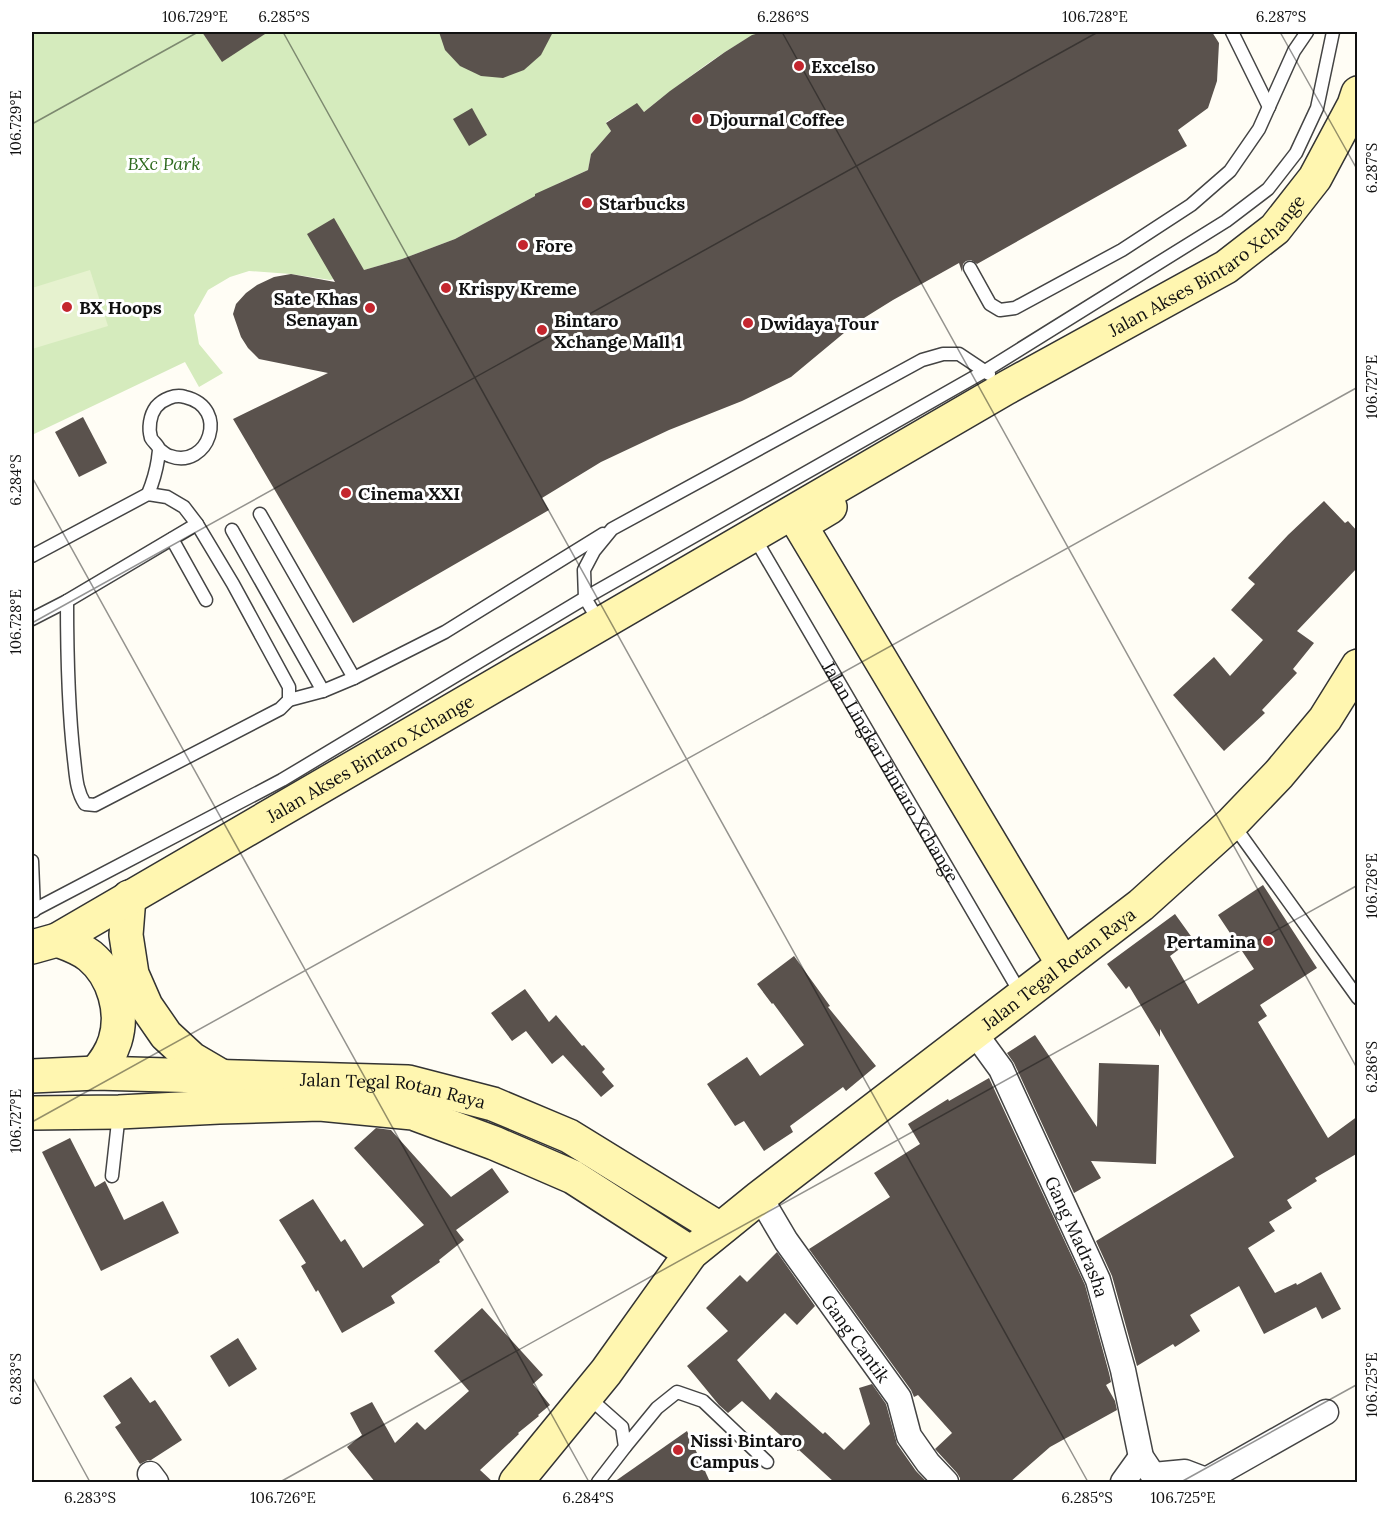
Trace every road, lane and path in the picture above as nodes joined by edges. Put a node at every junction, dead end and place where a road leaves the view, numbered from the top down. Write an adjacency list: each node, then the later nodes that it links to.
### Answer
1 (1232, 32): 5 (lane)
2 (1307, 32): 5 (lane)
3 (1333, 32): 7 (lane)
4 (1358, 93): 7 (main road, Jalan Akses Bintaro Xchange)
5 (1269, 107): 6 (lane)
6 (970, 268)
7 (996, 380): 12 (lane); 17 (main road, Jalan Akses Bintaro Xchange); 20 (lane); 31 (main road, Jalan Akses Bintaro Xchange)
8 (159, 449): 8 (lane); 9 (lane)
9 (148, 494): 11 (lane); 16 (lane)
10 (260, 514): 23 (lane)
11 (197, 524): 14 (lane); 25 (lane)
12 (612, 529): 20 (lane); 23 (lane)
13 (232, 530): 24 (lane)
14 (172, 539): 18 (lane); 19 (lane)
15 (764, 545): 17 (lane, Jalan Akses Bintaro Xchange); 32 (lane, Jalan Lingkar Bintaro Xchange)
16 (32, 556)
17 (706, 563): 20 (main road, Jalan Akses Bintaro Xchange)
18 (206, 600)
19 (67, 601): 21 (lane); 25 (lane)
20 (593, 611): 28 (main road, Jalan Akses Bintaro Xchange); 29 (lane)
21 (32, 619)
22 (1358, 666): 26 (main road, Jalan Tegal Rotan Raya)
23 (354, 678): 24 (lane)
24 (323, 691): 25 (lane)
25 (289, 700)
26 (1232, 823): 31 (main road, Jalan Tegal Rotan Raya); 33 (lane)
27 (32, 861): 29 (lane)
28 (129, 897): 30 (main road, Jalan Akses Bintaro Xchange); 37 (main road)
29 (33, 911)
30 (44, 944): 35 (main road)
31 (1063, 964): 32 (main road, Jalan Tegal Rotan Raya)
32 (1022, 995): 34 (main road, Jalan Tegal Rotan Raya)
33 (1358, 998)
34 (974, 1032): 41 (main road, Jalan Tegal Rotan Raya); 48 (street, Gang Madrasha)
35 (96, 1073): 36 (main road, Jalan Tegal Rotan Raya); 37 (main road, Jalan Tegal Rotan Raya)
36 (32, 1076)
37 (220, 1092): 38 (main road, Jalan Tegal Rotan Raya); 42 (main road, Jalan Tegal Rotan Raya); 43 (main road, Jalan Tegal Rotan Raya)
38 (119, 1112): 39 (main road, Jalan Tegal Rotan Raya); 40 (lane)
39 (32, 1113)
40 (112, 1176)
41 (760, 1197): 42 (main road, Jalan Tegal Rotan Raya); 52 (street, Gang Cantik)
42 (720, 1229): 43 (main road, Jalan Tegal Rotan Raya)
43 (691, 1253): 44 (main road, Jalan Tegal Rotan Raya)
44 (586, 1395): 46 (lane); 50 (main road, Jalan Tegal Rotan Raya)
45 (1326, 1412): 49 (street)
46 (625, 1447): 47 (lane); 51 (lane)
47 (766, 1462)
48 (1147, 1471): 49 (street); 53 (street)
49 (1207, 1481)
50 (516, 1482)
51 (598, 1482)
52 (946, 1482)
53 (1123, 1482)

